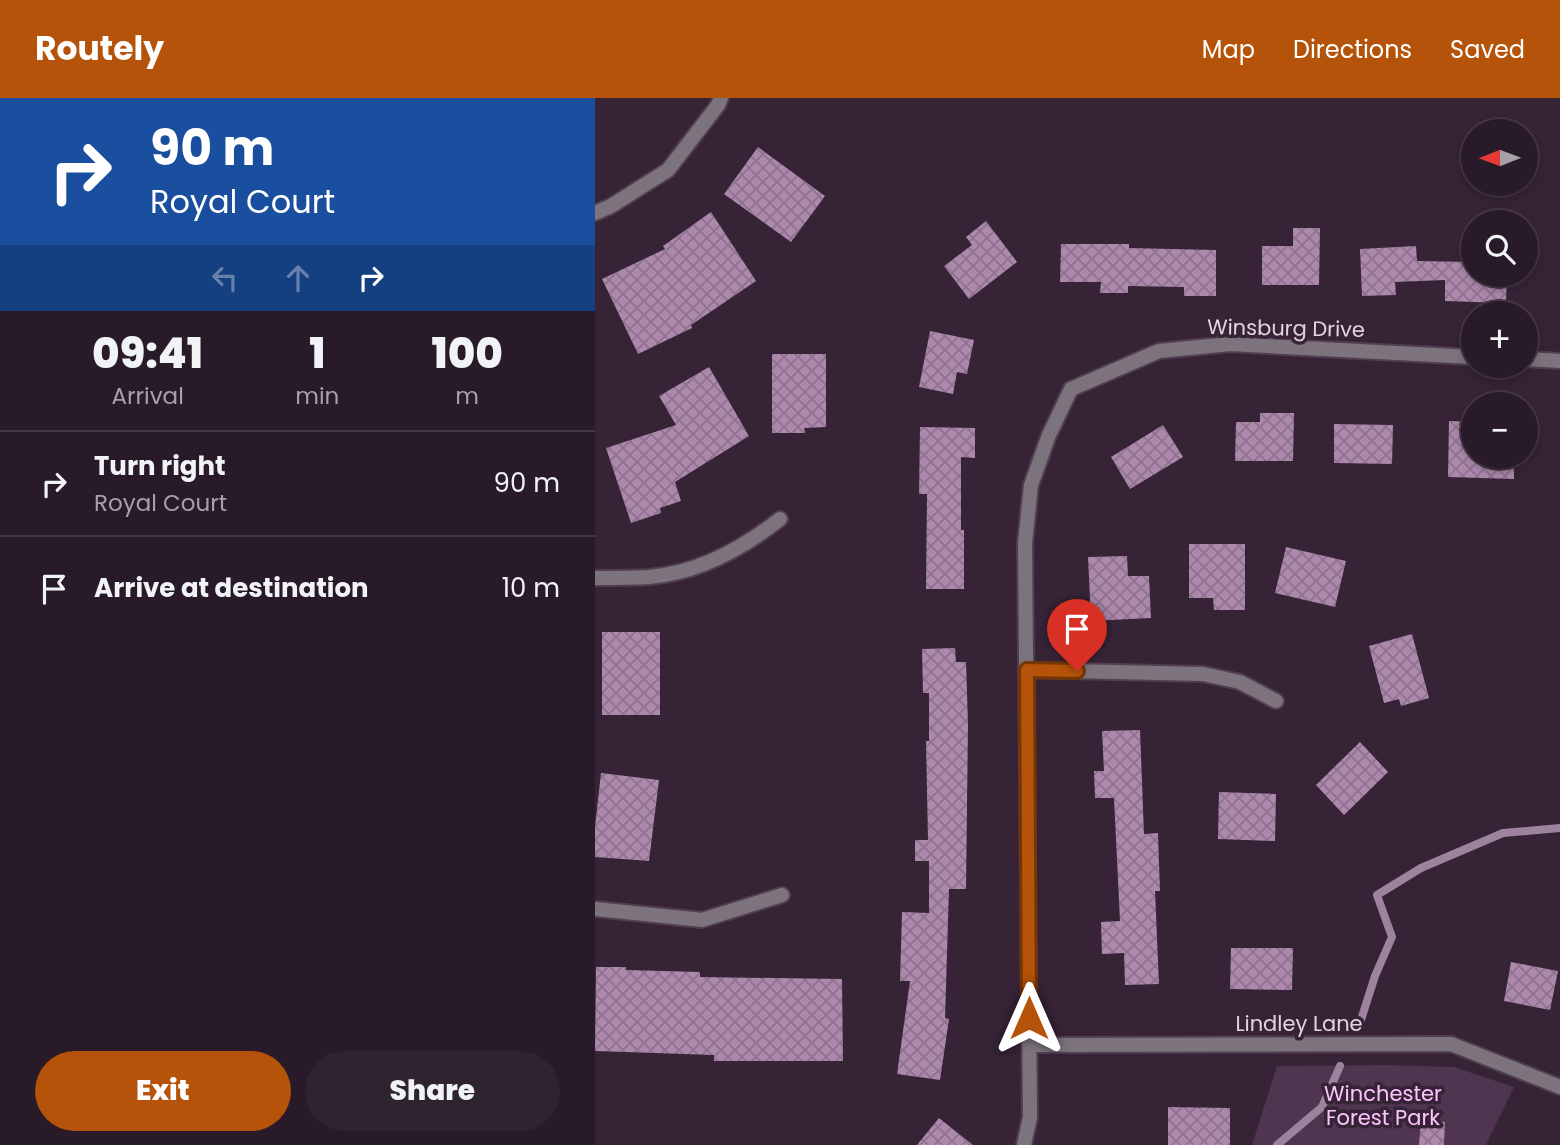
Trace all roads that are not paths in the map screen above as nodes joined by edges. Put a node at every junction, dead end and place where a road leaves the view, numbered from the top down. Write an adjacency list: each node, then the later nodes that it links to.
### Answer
1 (721, 98): 2 (street)
2 (595, 213)
3 (1461, 355): 8 (street, Winsburg Drive)
4 (1538, 360): 5 (street)
5 (1560, 361)
6 (780, 519): 7 (street)
7 (595, 578)
8 (1027, 670): 9 (street); 12 (street, Winsburg Drive)
9 (1276, 701)
10 (782, 895): 11 (street)
11 (595, 909)
12 (1029, 1045): 13 (street, Lindley Lane); 14 (street, Winsburg Drive)
13 (1560, 1087)
14 (1024, 1145)

